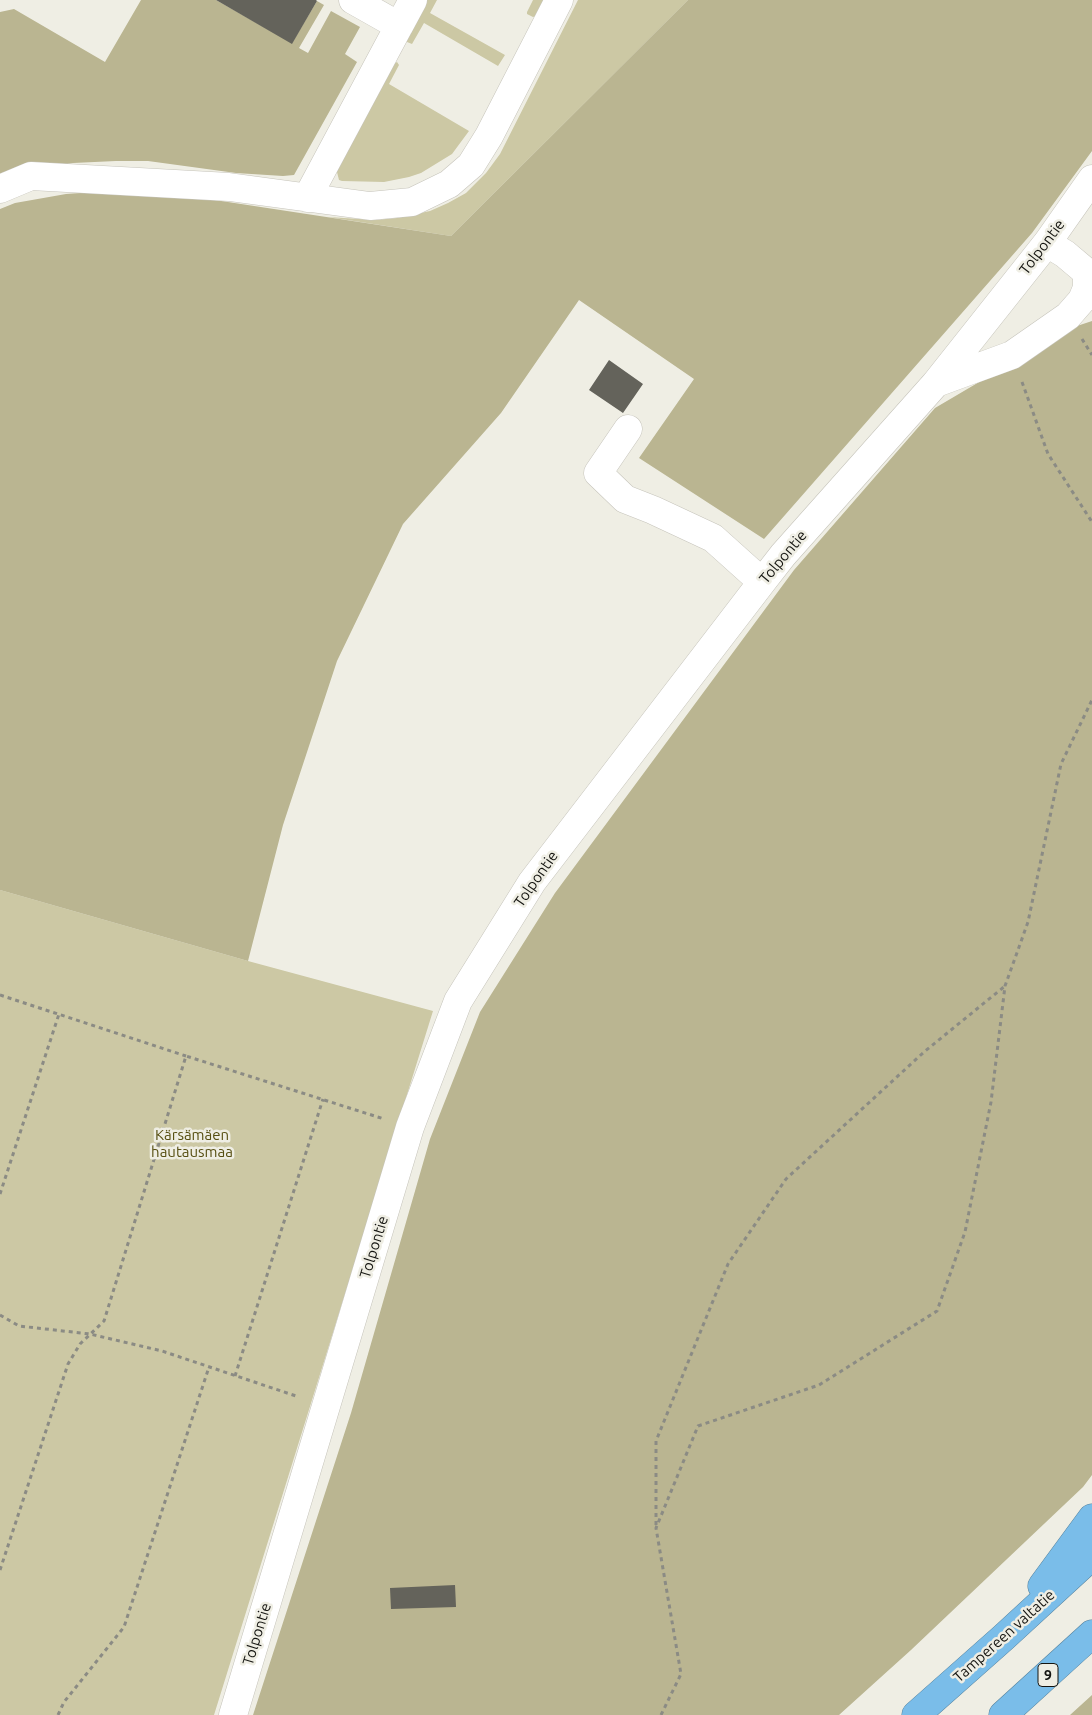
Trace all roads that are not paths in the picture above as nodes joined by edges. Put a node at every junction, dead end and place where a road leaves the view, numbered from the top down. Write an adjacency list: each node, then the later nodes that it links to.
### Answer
1 (354, 0): 4 (street)
2 (413, 0): 4 (street)
3 (559, 0): 7 (street)
4 (399, 26): 7 (street)
5 (1092, 179): 8 (street, Tolpontie)
6 (0, 189): 7 (street)
7 (307, 198)
8 (1047, 243): 9 (street); 10 (street, Tolpontie)
9 (1090, 278): 10 (street)
10 (936, 382): 12 (street, Tolpontie)
11 (628, 429): 12 (street)
12 (762, 582): 17 (street, Tolpontie)
13 (1092, 1518): 16 (highway)
14 (1092, 1556): 16 (highway, Tampereen valtatie)
15 (1092, 1634): 19 (highway, 9)
16 (1004, 1638): 18 (highway, Tampereen valtatie)
17 (233, 1715)
18 (916, 1715)
19 (1003, 1715)

